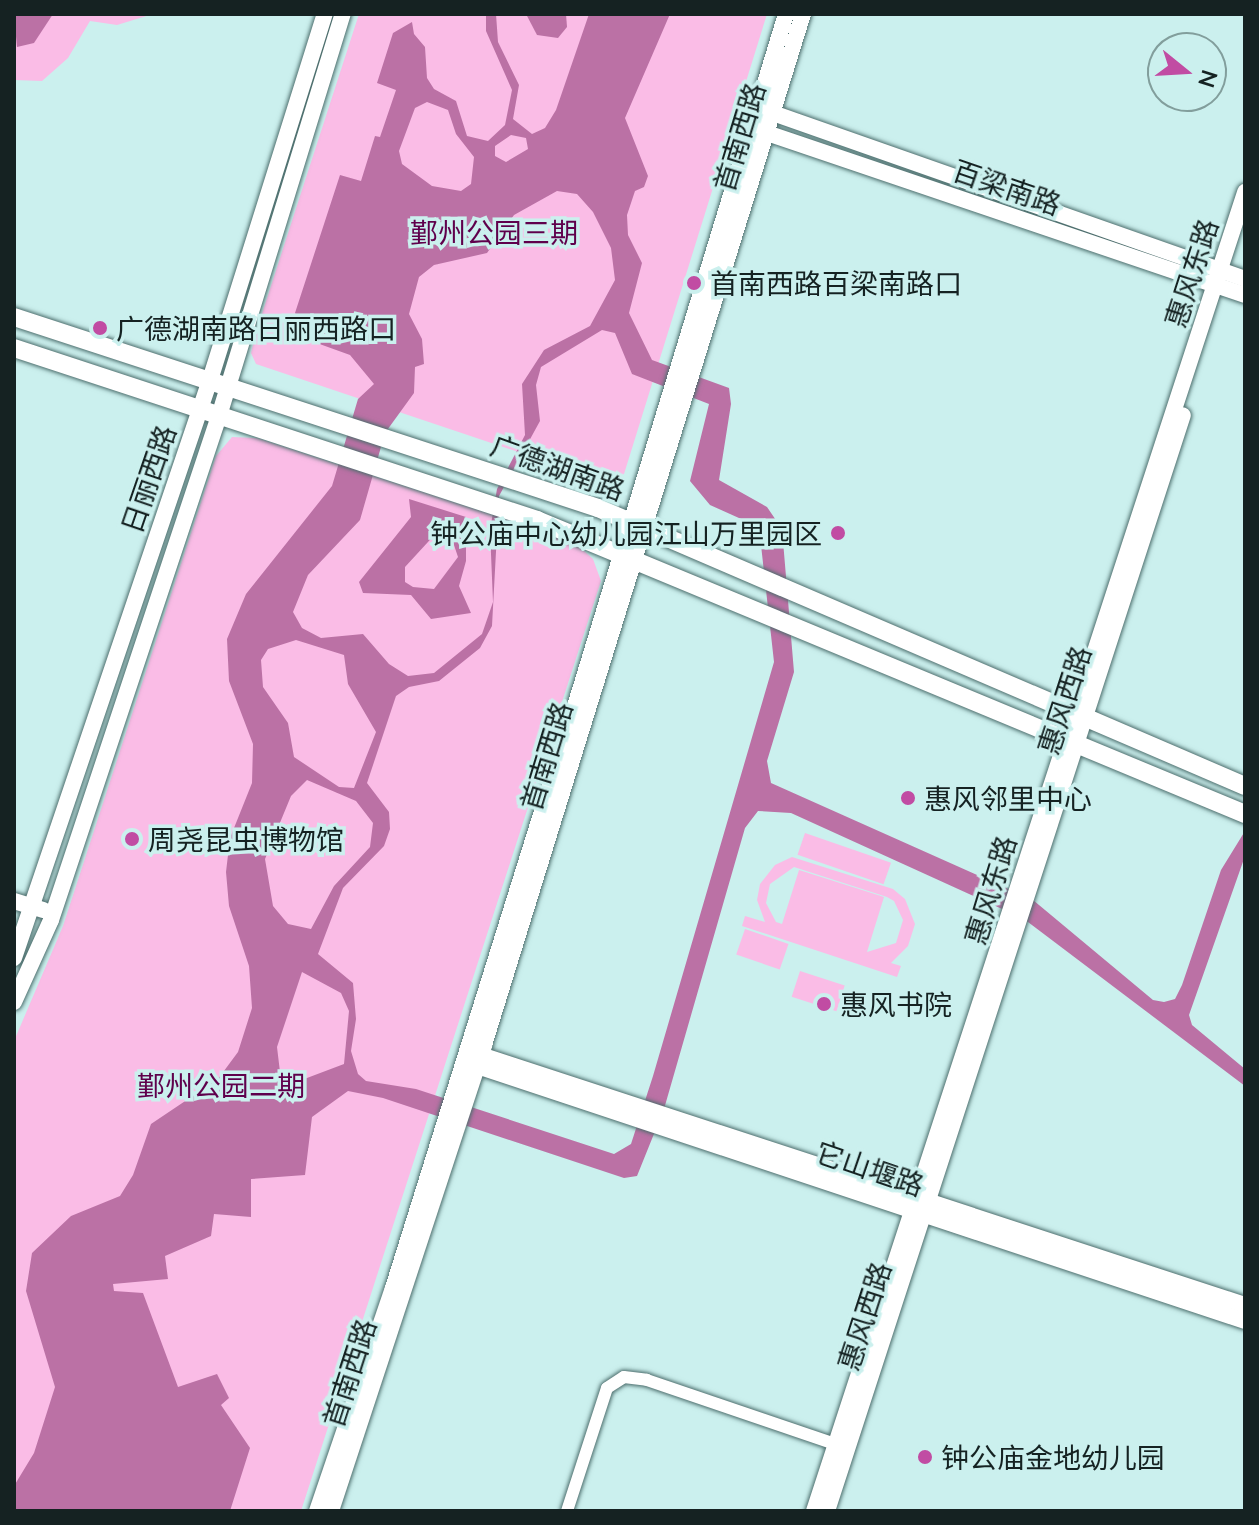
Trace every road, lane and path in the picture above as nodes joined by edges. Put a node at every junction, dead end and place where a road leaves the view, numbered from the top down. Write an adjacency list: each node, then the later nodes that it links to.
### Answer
1 (325, 14): 13 (main road, 日丽西路)
2 (343, 14): 14 (main road)
3 (786, 14): 5 (main road, 首南西路)
4 (803, 14): 5 (main road, 首南西路)
5 (766, 111): 6 (main road, 首南西路); 9 (main road, 百梁南路)
6 (760, 131): 9 (main road, 百梁南路); 17 (main road, 首南西路)
7 (1245, 192): 9 (main road, 惠风东路)
8 (1245, 224): 9 (main road, 惠风西路)
9 (1227, 279): 10 (main road, 百梁南路); 19 (main road, 惠风西路)
10 (1245, 295)
11 (14, 317): 13 (main road, 广德湖南路)
12 (14, 348): 15 (main road, 广德湖南路)
13 (210, 380): 14 (main road, 广德湖南路); 15 (main road, 日丽西路)
14 (229, 386): 16 (main road, 日丽西路); 17 (main road, 广德湖南路)
15 (199, 409): 16 (main road, 广德湖南路); 24 (main road, 日丽西路)
16 (219, 416): 18 (main road, 广德湖南路); 25 (main road, 日丽西路)
17 (635, 527): 18 (main road, 首南西路); 19 (main road, 广德湖南路)
18 (625, 557): 20 (main road, 广德湖南路); 28 (main road, 首南西路); 33 (main road, 首南西路)
19 (1078, 717): 20 (main road, 惠风西路); 21 (main road, 广德湖南路)
20 (1070, 744): 22 (main road, 广德湖南路); 29 (main road, 惠风东路)
21 (1245, 786)
22 (1245, 814)
23 (14, 901): 24 (main road)
24 (26, 915): 25 (main road); 26 (main road, 日丽西路)
25 (50, 921): 27 (main road, 日丽西路)
26 (14, 958)
27 (14, 1002)
28 (479, 1060): 29 (main road, 它山堰路); 34 (main road, 首南西路)
29 (922, 1206): 30 (main road, 它山堰路); 31 (main road, 它山堰路); 32 (main road, 惠风东路)
30 (1245, 1305)
31 (1245, 1321)
32 (842, 1447): 35 (street); 36 (main road, 惠风东路); 37 (main road)
33 (317, 1511)
34 (331, 1511)
35 (567, 1511)
36 (814, 1511)
37 (827, 1511)

